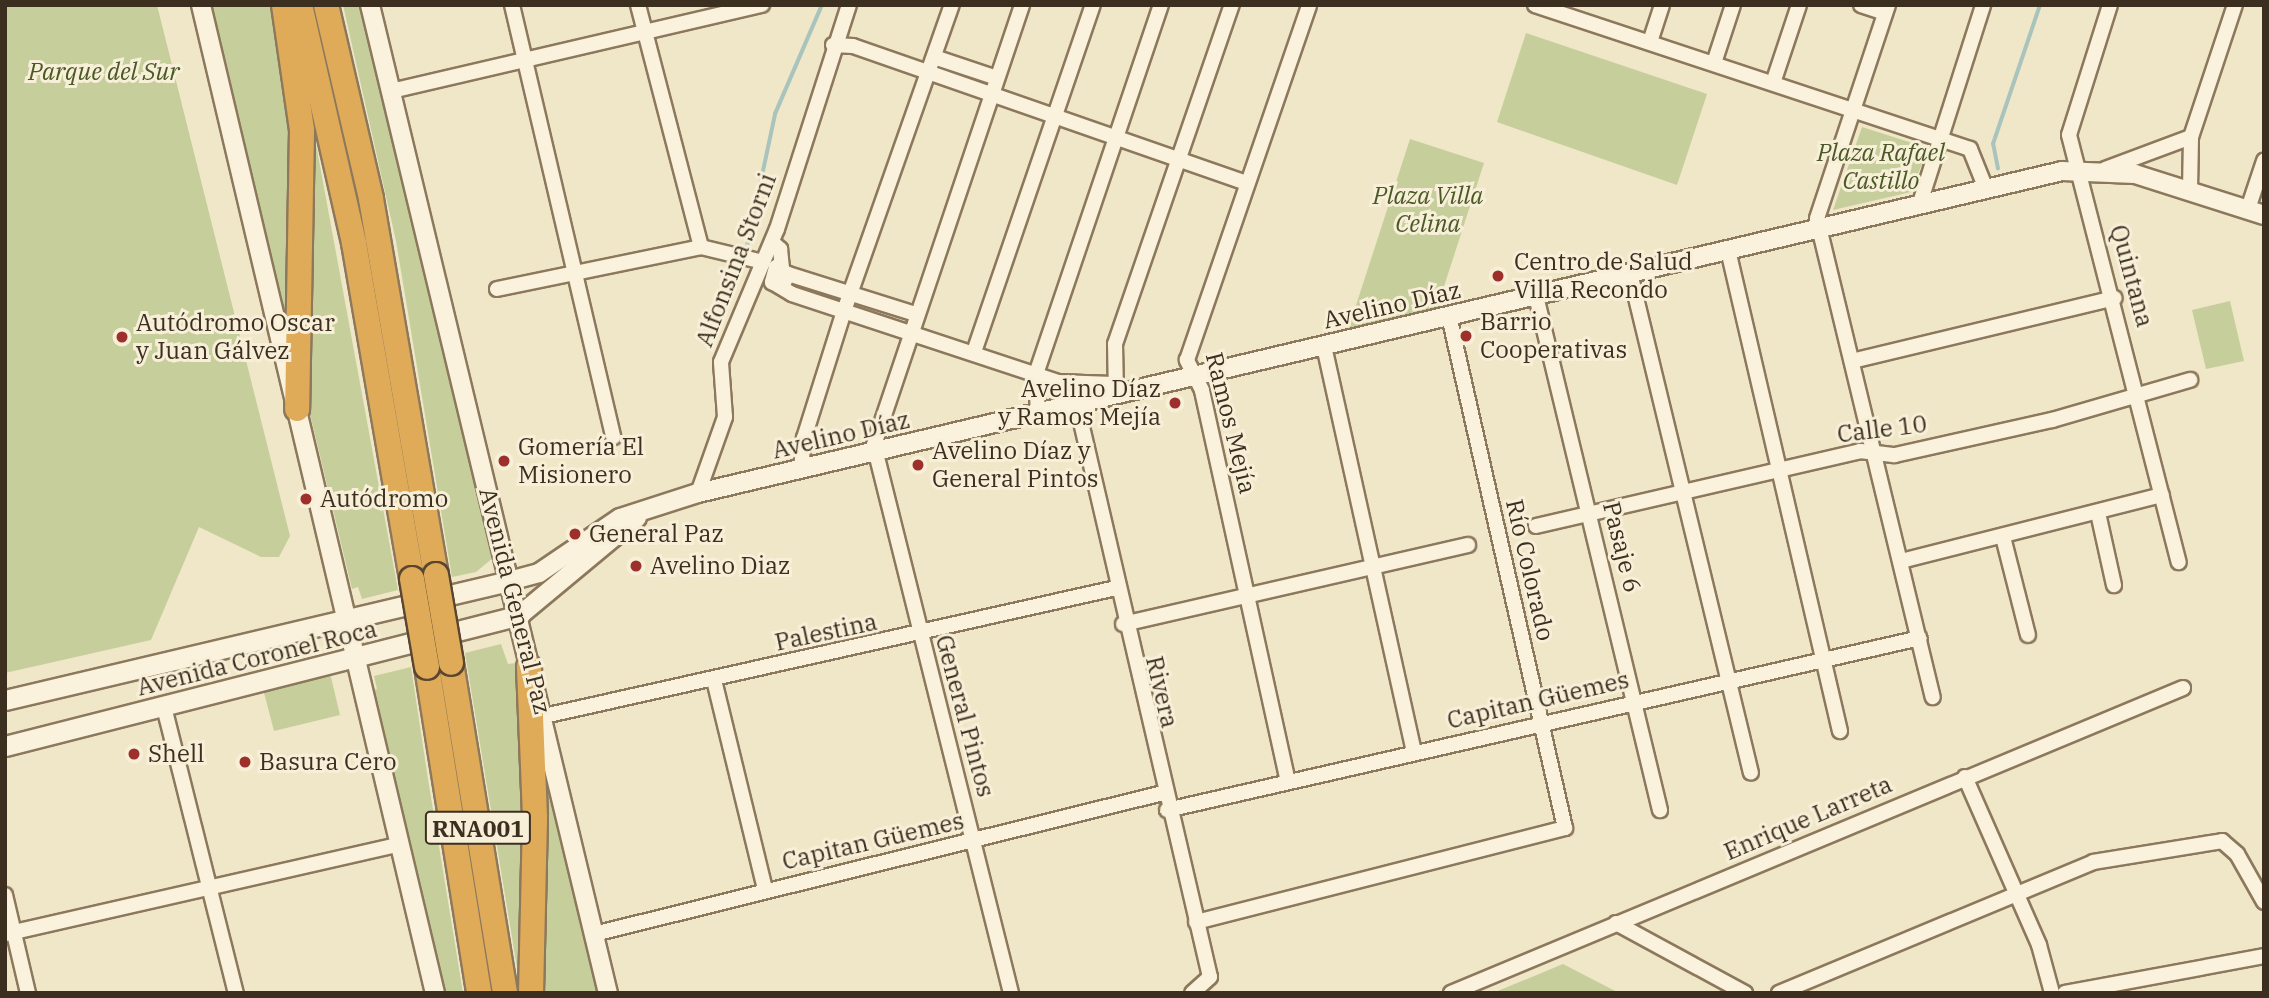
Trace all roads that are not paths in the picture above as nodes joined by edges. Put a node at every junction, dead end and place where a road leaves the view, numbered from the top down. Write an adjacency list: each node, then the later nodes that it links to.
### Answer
1 (201, 5): 77 (street)
2 (284, 5): 77 (highway)
3 (300, 5): 142 (highway, RNA001, bridge)
4 (326, 5): 143 (highway, RNA001, bridge)
5 (370, 5): 36 (street, Avenida General Paz)
6 (512, 5): 31 (street)
7 (638, 5): 27 (street)
8 (762, 5): 27 (street)
9 (849, 5): 29 (street, Alfonsina Storni)
10 (952, 5): 30 (street)
11 (1022, 5): 34 (street)
12 (1093, 5): 39 (street)
13 (1161, 5): 40 (street)
14 (1232, 5): 43 (street)
15 (1309, 5): 47 (street, Ramos Mejía)
16 (1535, 5): 26 (street)
17 (1589, 5): 26 (street)
18 (1662, 5): 28 (street)
19 (1733, 5): 32 (street)
20 (1800, 5): 35 (street)
21 (1983, 5): 42 (street)
22 (2110, 5): 45 (street, Quintana)
23 (2235, 5): 41 (street)
24 (1864, 6): 25 (street)
25 (1886, 9): 38 (street)
26 (1583, 20): 28 (street)
27 (645, 35): 31 (street); 54 (street)
28 (1650, 42): 32 (street)
29 (833, 45): 33 (street); 53 (street, Alfonsina Storni)
30 (934, 57): 33 (street); 34 (street)
31 (524, 61): 36 (street); 58 (street)
32 (1714, 63): 35 (street)
33 (928, 74): 37 (street); 61 (street)
34 (997, 78): 37 (street)
35 (1773, 83): 38 (street)
36 (391, 92): 96 (street, Avenida General Paz)
37 (992, 94): 39 (street); 65 (street)
38 (1852, 108): 42 (street); 52 (street)
39 (1055, 116): 40 (street); 69 (street)
40 (1116, 137): 43 (street); 71 (street)
41 (2191, 137): 46 (street); 49 (street)
42 (1938, 138): 48 (street); 50 (street)
43 (1180, 160): 47 (street); 74 (street)
44 (2264, 161): 51 (street)
45 (2080, 169): 46 (street, Avelino Díaz); 48 (street, Avelino Díaz); 63 (street, Quintana)
46 (2105, 169): 49 (street, Avelino Díaz)
47 (1247, 183): 72 (street, Ramos Mejía)
48 (1986, 189): 50 (street, Avelino Díaz)
49 (2190, 190): 51 (street, Avelino Díaz)
50 (1920, 203): 52 (street, Avelino Díaz)
51 (2256, 212)
52 (1818, 228): 55 (street, Avelino Díaz); 70 (street)
53 (772, 242): 56 (street, Alfonsina Storni); 59 (street)
54 (701, 247): 56 (street); 58 (street)
55 (1728, 250): 57 (street, Avelino Díaz); 82 (street)
56 (763, 262): 85 (street, Alfonsina Storni)
57 (1630, 274): 62 (street, Avelino Díaz); 84 (street)
58 (575, 275): 60 (street); 79 (street)
59 (785, 275): 61 (street); 64 (street)
60 (497, 289)
61 (851, 291): 64 (street); 65 (street)
62 (1536, 296): 66 (street, Avelino Díaz); 88 (street, Pasaje 6)
63 (2115, 298): 70 (street); 75 (street, Quintana)
64 (844, 311): 67 (street); 83 (street)
65 (916, 314): 67 (street)
66 (1449, 316): 68 (street, Avelino Díaz); 117 (street, Río Colorado)
67 (910, 333): 69 (street); 80 (street)
68 (1324, 346): 72 (street, Avelino Díaz); 95 (street)
69 (974, 352): 71 (street)
70 (1852, 361): 81 (street)
71 (1035, 374): 74 (street); 78 (street)
72 (1195, 376): 74 (street, Avelino Díaz); 99 (street, Ramos Mejía)
73 (2190, 380): 75 (street, Calle 10)
74 (1115, 390): 76 (street, Avelino Díaz)
75 (2139, 394): 81 (street, Calle 10); 86 (street, Quintana)
76 (1076, 405): 78 (street, Avelino Díaz); 98 (street, Rivera)
77 (297, 409): 101 (street)
78 (1038, 414): 80 (street, Avelino Díaz)
79 (613, 438)
80 (876, 452): 83 (street, Avelino Díaz); 103 (street, General Pintos)
81 (1875, 453): 82 (street, Calle 10); 93 (street)
82 (1780, 469): 84 (street, Calle 10); 107 (street)
83 (801, 470): 85 (street, Avelino Díaz)
84 (1683, 490): 88 (street, Calle 10); 109 (street)
85 (698, 493): 87 (street, Avelino Díaz)
86 (2162, 495): 89 (street); 94 (street, Quintana)
87 (654, 506): 96 (street, Avelino Díaz); 100 (street, Avelino Díaz)
88 (1590, 512): 90 (street, Calle 10); 114 (street, Pasaje 6)
89 (2098, 513): 91 (street); 97 (street)
90 (1536, 526)
91 (2003, 537): 93 (street); 104 (street)
92 (1468, 545): 95 (street)
93 (1901, 561): 105 (street)
94 (2179, 562)
95 (1374, 566): 99 (street); 120 (street)
96 (513, 580): 100 (street, Avenida General Paz); 101 (main road, Avenida Coronel Roca)
97 (2115, 585)
98 (1116, 588): 102 (street, Rivera); 103 (street, Palestina)
99 (1248, 594): 102 (street); 123 (street, Ramos Mejía)
100 (520, 615): 106 (main road, Avenida Coronel Roca); 108 (street, Avenida General Paz)
101 (345, 620): 106 (street); 113 (main road, Avenida Coronel Roca)
102 (1123, 624): 124 (street, Rivera)
103 (920, 635): 110 (street, Palestina); 127 (street, General Pintos)
104 (2028, 635)
105 (1920, 638): 107 (street, Capitan Güemes); 112 (street)
106 (353, 659): 115 (main road, Avenida Coronel Roca); 128 (street)
107 (1824, 659): 109 (street, Capitan Güemes); 118 (street)
108 (529, 667): 116 (street, Avenida General Paz); 144 (highway)
109 (1729, 678): 114 (street, Capitan Güemes); 121 (street)
110 (714, 680): 116 (street, Palestina); 130 (street)
111 (2183, 688): 122 (street, Enrique Larreta)
112 (1933, 697)
113 (5, 700)
114 (1636, 700): 117 (street, Capitan Güemes); 126 (street, Pasaje 6)
115 (164, 707): 119 (main road, Avenida Coronel Roca); 129 (street)
116 (544, 716): 137 (street, Avenida General Paz)
117 (1541, 724): 120 (street, Capitan Güemes); 134 (street, Río Colorado)
118 (1840, 731)
119 (5, 746)
120 (1415, 753): 123 (street, Capitan Güemes)
121 (1751, 773)
122 (1965, 777): 131 (street); 135 (street, Enrique Larreta)
123 (1288, 782): 125 (street, Capitan Güemes)
124 (1163, 793): 125 (street, Rivera); 127 (street, Capitan Güemes)
125 (1167, 810): 134 (street, Rivera)
126 (1660, 810)
127 (975, 840): 130 (street, Capitan Güemes); 146 (street, General Pintos)
128 (400, 844): 129 (street); 141 (street)
129 (211, 885): 136 (street); 140 (street)
130 (765, 889): 137 (street, Capitan Güemes)
131 (2016, 890): 133 (street); 150 (street); 151 (street)
132 (5, 895): 136 (street)
133 (2264, 902)
134 (1196, 922): 147 (street, Rivera)
135 (1616, 923): 148 (street, Enrique Larreta); 149 (street)
136 (10, 932): 139 (street)
137 (594, 934): 145 (street, Avenida General Paz)
138 (2264, 956): 152 (street)
139 (28, 993)
140 (236, 993)
141 (435, 993)
142 (479, 993)
143 (505, 993)
144 (531, 993)
145 (608, 993)
146 (1011, 993)
147 (1192, 993)
148 (1451, 993)
149 (1745, 993)
150 (1779, 993)
151 (2052, 993)
152 (2065, 993)

